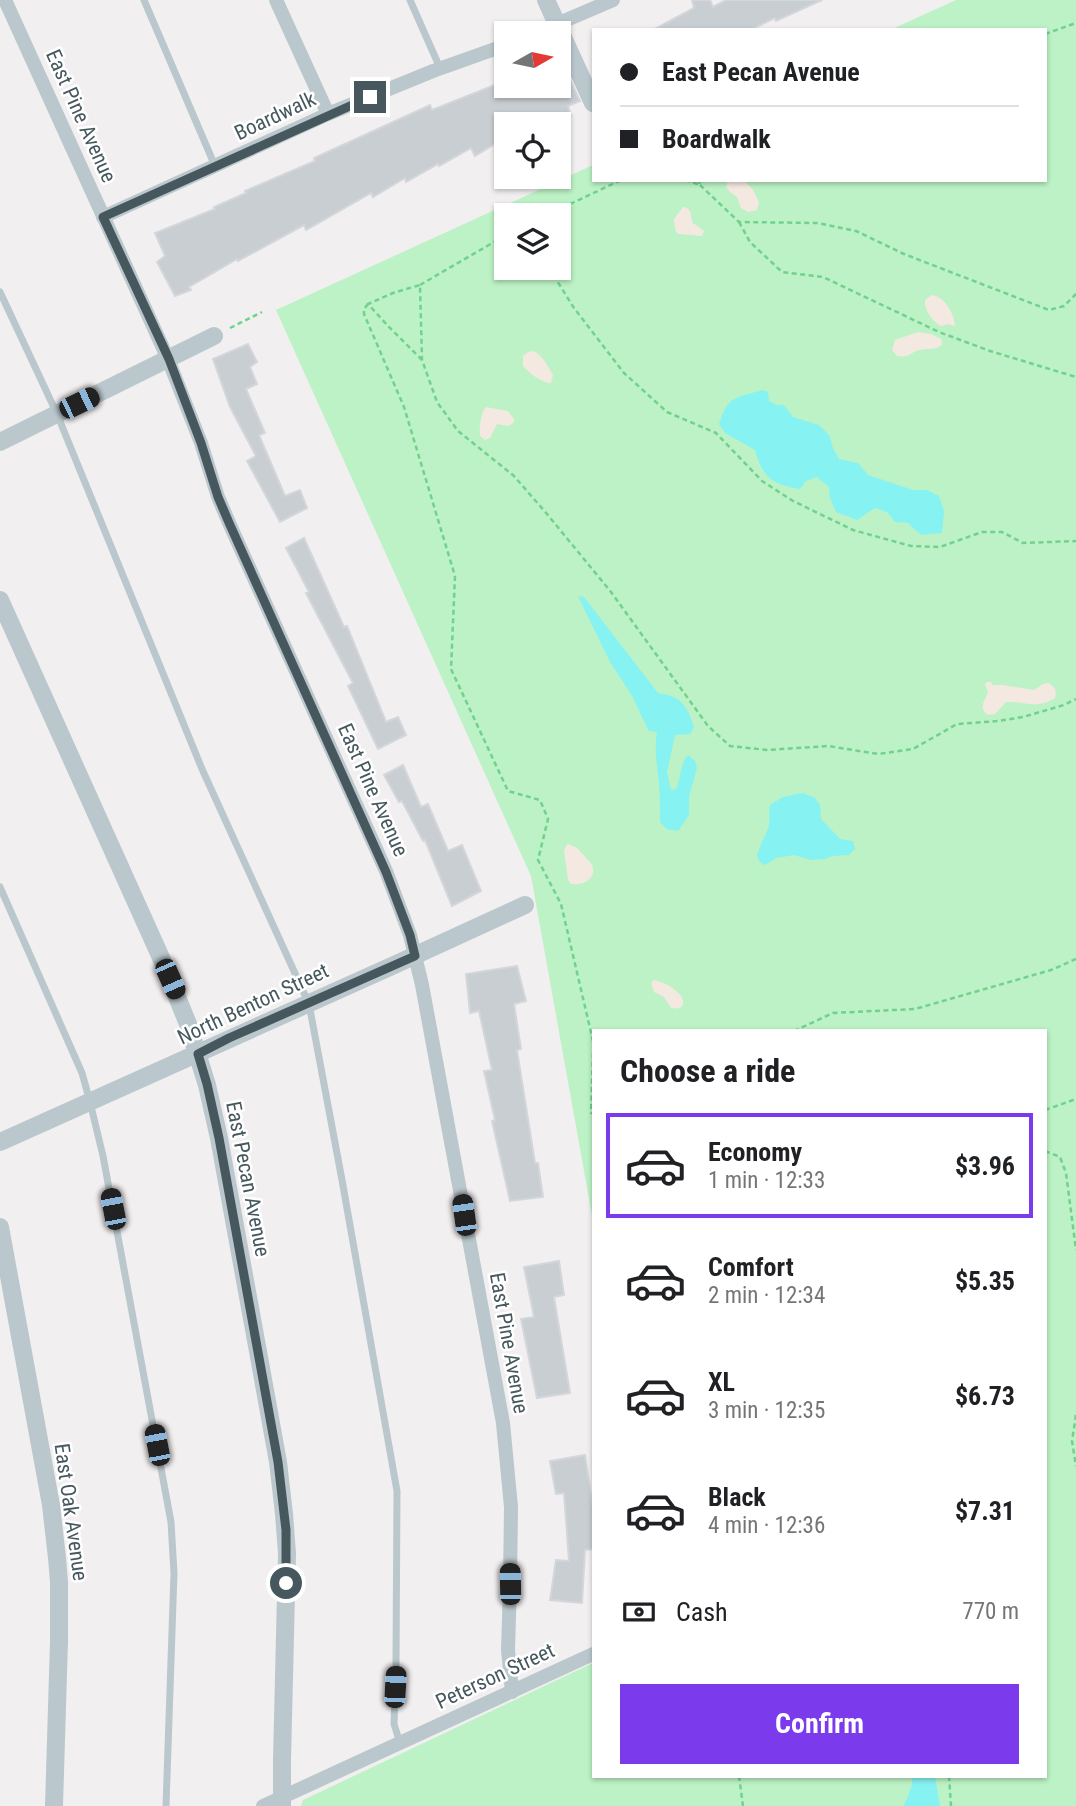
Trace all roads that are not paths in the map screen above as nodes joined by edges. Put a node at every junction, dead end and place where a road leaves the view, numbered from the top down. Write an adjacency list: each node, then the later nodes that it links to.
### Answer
1 (5, 0): 15 (street, East Pine Avenue)
2 (144, 0): 14 (lane)
3 (276, 0): 13 (street)
4 (410, 0): 11 (lane)
5 (546, 0): 7 (street)
6 (613, 0): 8 (street)
7 (556, 21)
8 (565, 21)
9 (494, 49): 11 (street, Boardwalk)
10 (571, 53): 12 (street)
11 (440, 68): 13 (street, Boardwalk)
12 (592, 101)
13 (328, 114): 14 (street, Boardwalk)
14 (215, 166): 15 (street, Boardwalk)
15 (103, 217): 18 (street, East Pine Avenue)
16 (0, 292): 19 (lane)
17 (215, 336): 18 (street)
18 (169, 359): 19 (street); 24 (street, East Pine Avenue)
19 (57, 414): 20 (street); 25 (lane)
20 (0, 442)
21 (0, 600): 26 (street, East Pecan Avenue)
22 (0, 887): 27 (lane)
23 (525, 905): 24 (street, North Benton Street)
24 (415, 956): 25 (street, North Benton Street); 31 (street, East Pine Avenue)
25 (309, 1004): 26 (street, North Benton Street); 32 (lane)
26 (198, 1054): 27 (street, North Benton Street); 33 (street, East Pecan Avenue)
27 (90, 1102): 28 (street, North Benton Street); 35 (lane)
28 (0, 1142)
29 (0, 1227): 34 (street, East Oak Avenue)
30 (592, 1654): 31 (street, Peterson Street)
31 (512, 1692): 32 (street, Peterson Street)
32 (400, 1743): 33 (street, Peterson Street)
33 (283, 1802): 36 (street, Peterson Street)
34 (54, 1806)
35 (166, 1806)
36 (263, 1806)

